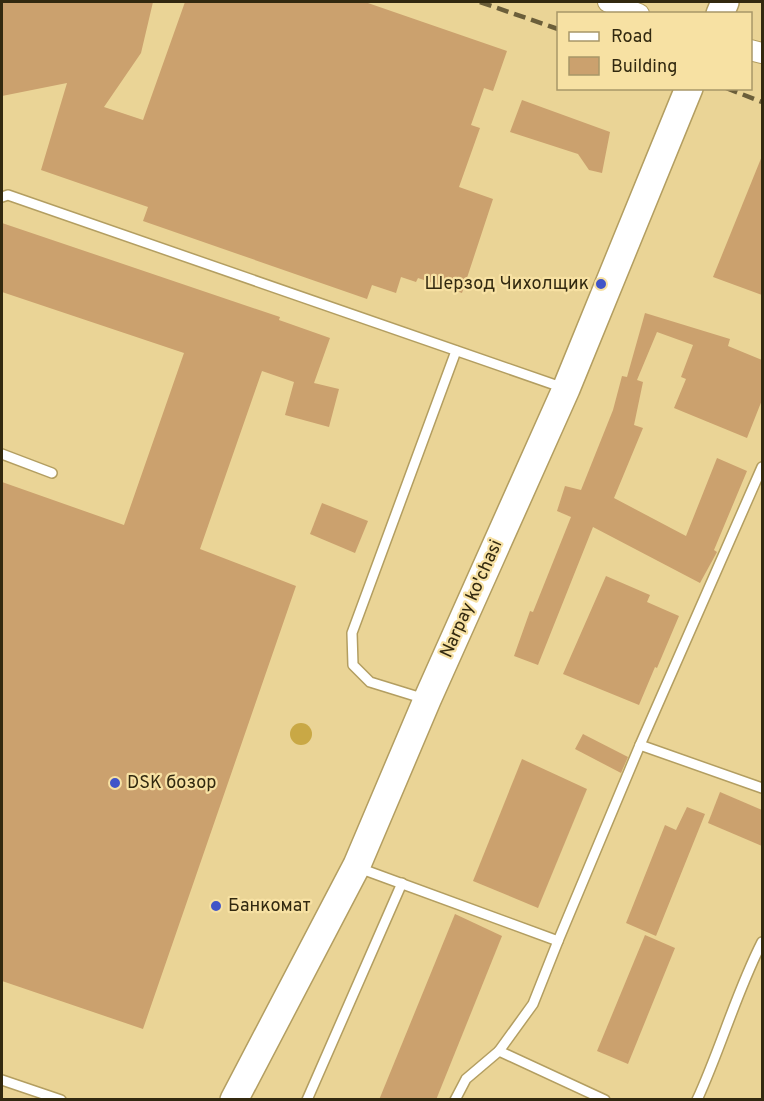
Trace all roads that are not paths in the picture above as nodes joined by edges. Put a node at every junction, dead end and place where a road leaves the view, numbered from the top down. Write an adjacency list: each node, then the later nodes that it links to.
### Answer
1 (608, 2): 2 (street)
2 (634, 12)
3 (688, 90): 6 (main road, Narpay ko'chasi)
4 (2, 197): 5 (lane)
5 (456, 351): 6 (lane); 10 (lane)
6 (566, 389): 10 (main road, Narpay ko'chasi)
7 (2, 454): 9 (lane)
8 (762, 467): 11 (lane)
9 (52, 473)
10 (427, 700): 13 (main road, Narpay ko'chasi)
11 (640, 745): 12 (lane); 15 (lane)
12 (762, 788)
13 (356, 867): 14 (lane); 20 (main road, Narpay ko'chasi)
14 (402, 883): 15 (lane); 21 (lane)
15 (558, 941): 17 (lane)
16 (762, 942): 24 (lane)
17 (499, 1051): 22 (lane); 23 (lane)
18 (2, 1080): 19 (lane)
19 (61, 1100)
20 (234, 1100)
21 (307, 1100)
22 (455, 1100)
23 (605, 1100)
24 (697, 1100)

